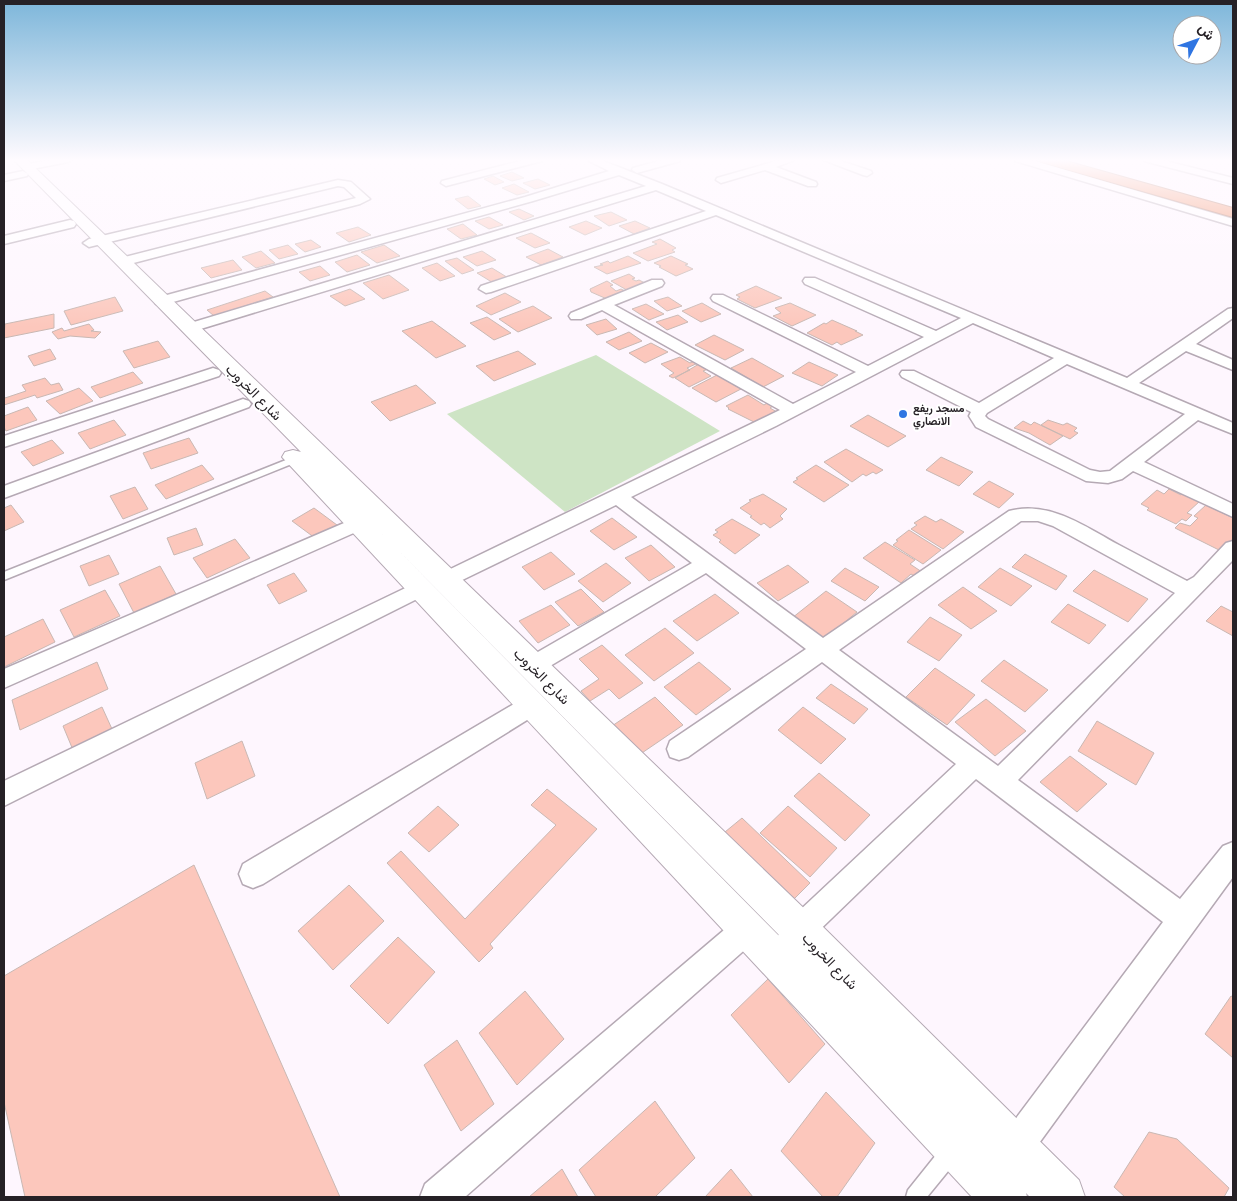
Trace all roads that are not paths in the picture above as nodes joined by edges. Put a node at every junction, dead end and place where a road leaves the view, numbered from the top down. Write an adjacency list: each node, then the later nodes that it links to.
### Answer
1 (65, 215): 12 (main road, شارع الخروب)
2 (186, 215): 12 (street)
3 (305, 215): 15 (street)
4 (468, 215): 11 (street)
5 (563, 215): 9 (street)
6 (706, 215): 18 (street)
7 (728, 215): 24 (street)
8 (1210, 215): 10 (street)
9 (560, 216): 14 (street)
10 (1233, 222)
11 (422, 228): 14 (street); 20 (street)
12 (87, 236): 13 (street); 15 (main road, شارع الخروب); 30 (main road, شارع الخروب)
13 (4, 240)
14 (455, 248): 25 (street)
15 (122, 262): 20 (main road, شارع الخروب)
16 (810, 281): 26 (street)
17 (657, 283): 21 (street)
18 (486, 289)
19 (718, 298): 31 (street)
20 (161, 301): 25 (main road, شارع الخروب)
21 (603, 305): 23 (street); 35 (street)
22 (1233, 312): 27 (street)
23 (576, 316)
24 (973, 318): 26 (street); 28 (street)
25 (189, 328): 49 (main road, شارع الخروب)
26 (936, 337): 31 (street)
27 (1185, 345): 29 (street); 33 (street)
28 (1067, 357): 33 (street); 36 (street)
29 (1233, 365)
30 (213, 372): 34 (main road, شارع الخروب); 39 (street)
31 (867, 372): 35 (street)
32 (908, 374): 36 (street)
33 (1128, 384): 37 (street)
34 (243, 404): 40 (main road, شارع الخروب); 42 (street)
35 (792, 410): 43 (street)
36 (980, 410): 41 (street)
37 (1197, 413): 38 (street); 41 (street)
38 (1233, 429)
39 (4, 442)
40 (296, 459): 45 (main road, شارع الخروب); 48 (lane)
41 (1132, 463): 44 (street)
42 (5, 487)
43 (618, 497): 47 (street); 49 (street)
44 (1233, 511)
45 (358, 524): 49 (main road, شارع الخروب); 53 (street)
46 (1233, 548): 50 (street)
47 (706, 564): 51 (street); 52 (street)
48 (4, 576)
49 (432, 585): 52 (main road, شارع الخروب); 54 (main road, شارع الخروب); 58 (street)
50 (1197, 585): 51 (street); 57 (street)
51 (821, 650): 55 (street); 56 (street)
52 (532, 666): 63 (main road, شارع الخروب)
53 (4, 679)
54 (532, 705): 60 (street); 62 (main road, شارع الخروب)
55 (679, 749)
56 (974, 764): 57 (street); 63 (street)
57 (999, 782): 61 (street)
58 (4, 794)
59 (1233, 855): 61 (street)
60 (252, 874)
61 (1183, 919): 66 (street)
62 (747, 929): 64 (main road, شارع الخروب); 67 (street)
63 (800, 930): 64 (street); 66 (main road, شارع الخروب)
64 (772, 955): 65 (main road, شارع الخروب)
65 (956, 1147): 68 (lane); 69 (main road, شارع الخروب)
66 (1014, 1149): 70 (main road, شارع الخروب)
67 (438, 1197)
68 (915, 1197)
69 (1004, 1197)
70 (1062, 1197)

